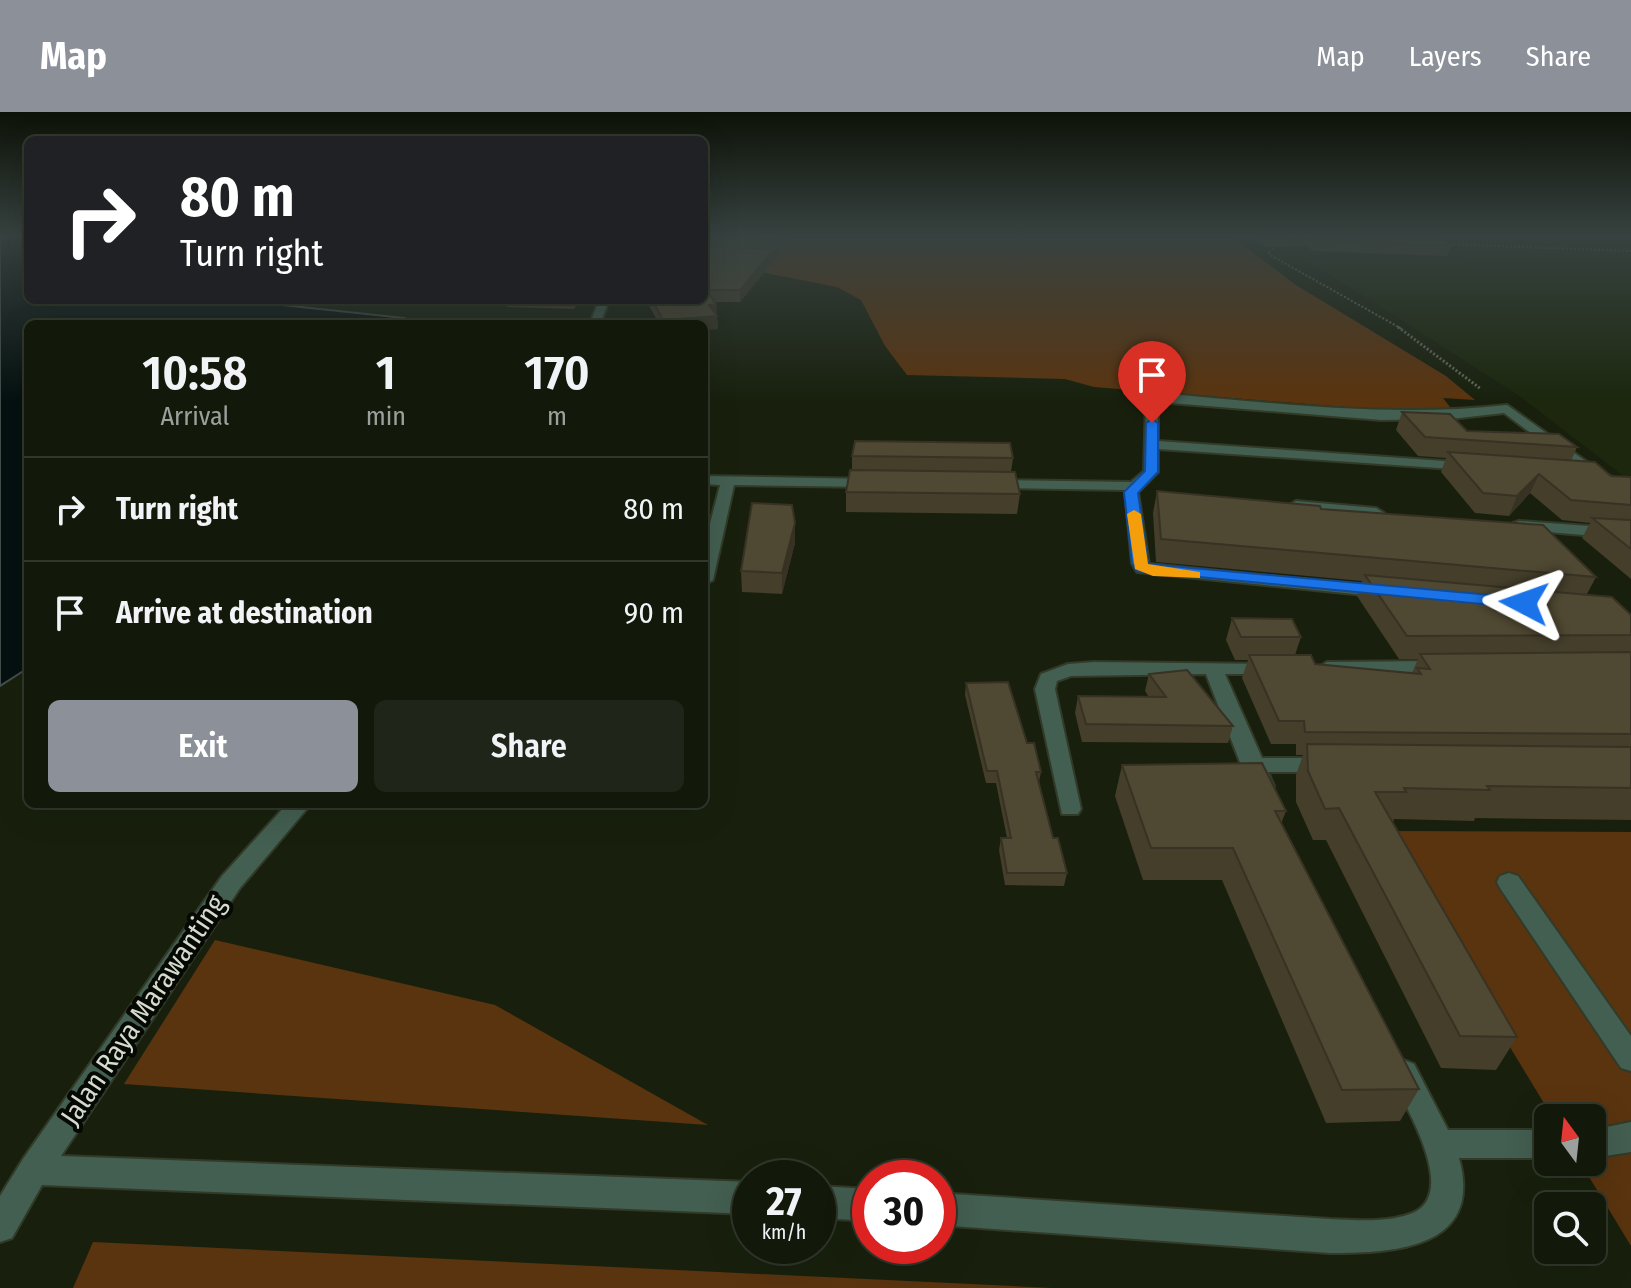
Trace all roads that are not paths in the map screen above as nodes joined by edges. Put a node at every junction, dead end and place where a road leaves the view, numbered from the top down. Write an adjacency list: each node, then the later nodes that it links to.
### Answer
1 (1153, 445): 2 (street); 4 (street); 9 (street)
2 (1485, 467)
3 (1564, 473): 4 (street)
4 (1596, 475): 10 (street)
5 (708, 480): 6 (street)
6 (728, 481): 7 (street); 15 (street)
7 (887, 483)
8 (977, 484): 9 (street)
9 (1138, 490): 16 (street)
10 (1631, 490)
11 (1274, 504): 12 (street)
12 (1385, 514)
13 (1496, 524): 14 (street)
14 (1631, 534)
15 (708, 564)
16 (1405, 594)
17 (1461, 667): 18 (street)
18 (1213, 668): 19 (street); 23 (street)
19 (1252, 765): 20 (street); 21 (street)
20 (1347, 766)
21 (1273, 807)
22 (296, 808): 31 (street, Jalan Raya Marawanting)
23 (1070, 809)
24 (1509, 882): 26 (street)
25 (1391, 1046): 29 (street)
26 (1631, 1059)
27 (1631, 1136): 28 (street)
28 (1606, 1142)
29 (1439, 1144): 30 (street); 33 (street)
30 (1534, 1144)
31 (34, 1170): 32 (street); 34 (street, Jalan Raya Marawanting)
32 (732, 1197)
33 (956, 1210)
34 (0, 1226)

